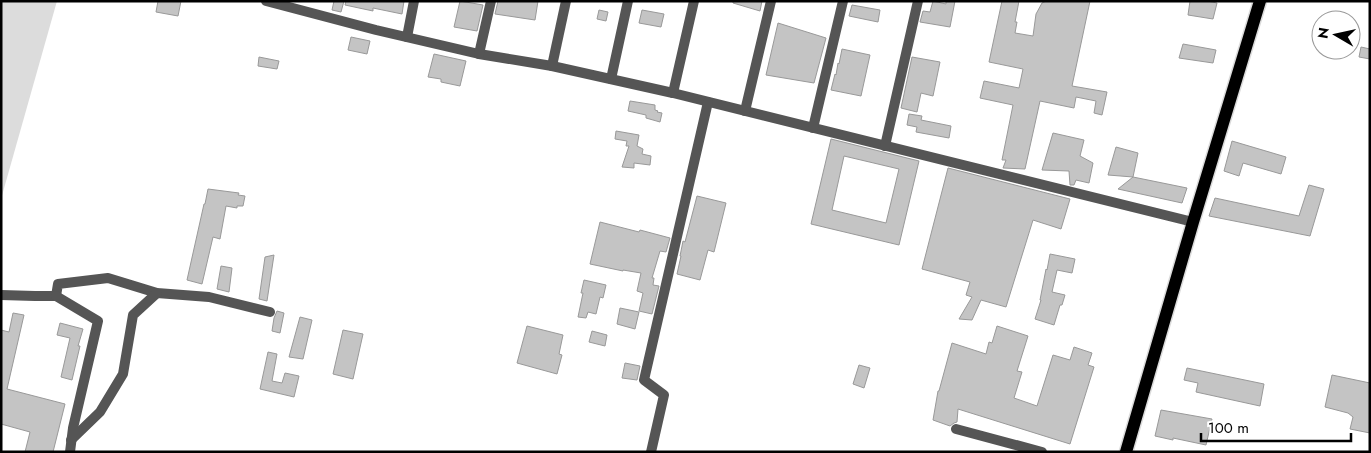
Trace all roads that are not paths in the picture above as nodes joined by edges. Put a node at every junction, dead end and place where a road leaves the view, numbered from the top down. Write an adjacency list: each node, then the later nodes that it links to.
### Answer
1 (266, 1): 11 (street)
2 (414, 1): 12 (street)
3 (490, 1): 13 (street)
4 (566, 1): 14 (street)
5 (628, 1): 15 (street)
6 (694, 1): 16 (street)
7 (771, 1): 18 (street)
8 (843, 1): 19 (street)
9 (918, 1): 20 (street)
10 (1260, 1): 21 (main road)
11 (300, 6): 12 (street)
12 (407, 37): 13 (street)
13 (479, 54): 14 (street)
14 (552, 66): 15 (street)
15 (611, 79): 16 (street)
16 (673, 93): 17 (street)
17 (708, 102): 18 (street); 29 (street)
18 (745, 112): 19 (street)
19 (813, 128): 20 (street)
20 (885, 146): 21 (street)
21 (1193, 222): 31 (main road)
22 (157, 293): 24 (street); 25 (street); 27 (street)
23 (1, 295): 24 (street)
24 (56, 296): 27 (street)
25 (270, 312)
26 (956, 429): 30 (street)
27 (71, 440): 28 (street)
28 (70, 452)
29 (651, 452)
30 (1042, 452)
31 (1126, 452)

